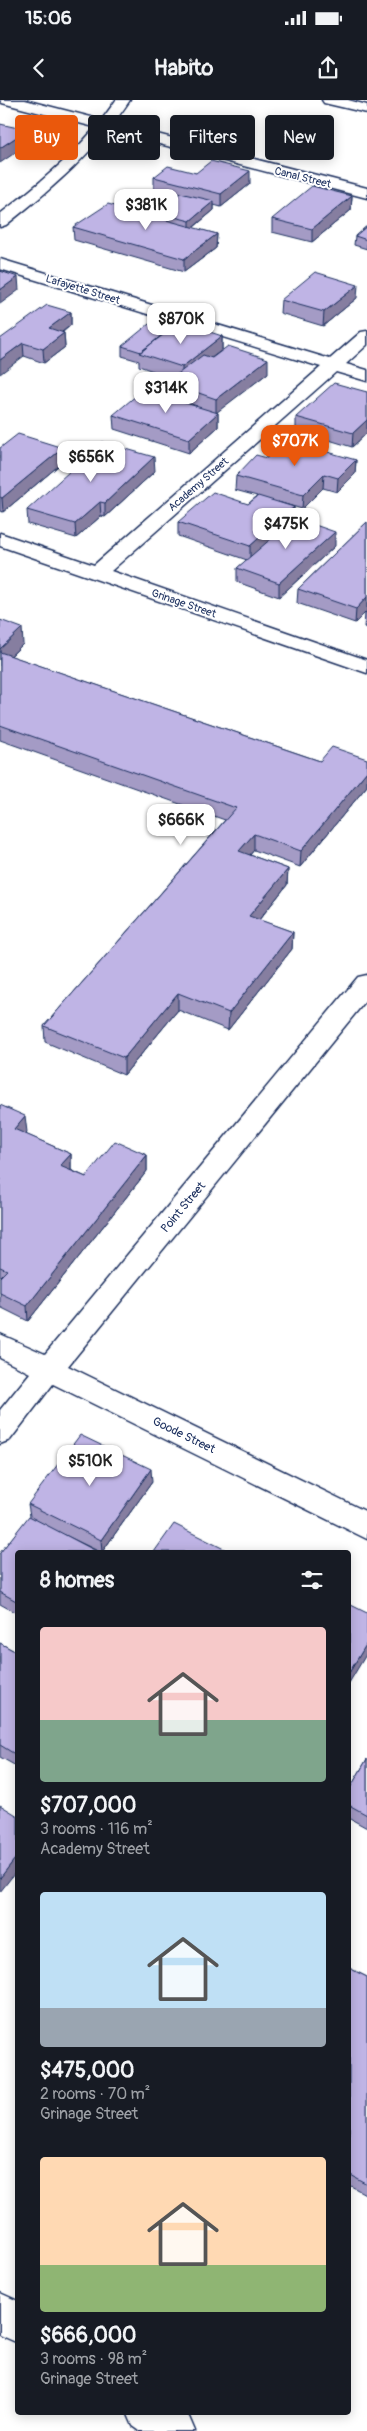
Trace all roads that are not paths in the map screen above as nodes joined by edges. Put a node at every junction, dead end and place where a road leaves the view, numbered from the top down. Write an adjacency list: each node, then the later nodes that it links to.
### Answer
1 (7, 100): 6 (street, Canal Street)
2 (123, 100): 5 (street)
3 (329, 100): 4 (street)
4 (367, 109)
5 (113, 115)
6 (88, 121)
7 (160, 140): 9 (street, Canal Street)
8 (88, 144): 10 (street)
9 (367, 193)
10 (0, 222)
11 (0, 264): 13 (street, Lafayette Street)
12 (367, 336): 13 (street, Academy Street)
13 (333, 366): 14 (street, Lafayette Street); 16 (street, Academy Street)
14 (367, 376)
15 (0, 539): 16 (street, Grinage Street)
16 (97, 573): 17 (street, Grinage Street)
17 (367, 667)
18 (367, 984): 20 (street, Point Street)
19 (0, 1344): 20 (street, Goode Street)
20 (49, 1369): 21 (street, Point Street); 22 (street, Goode Street)
21 (0, 1432)
22 (367, 1526)
23 (0, 2312): 24 (street)
24 (15, 2322)
25 (151, 2415): 26 (street)
26 (175, 2431)

